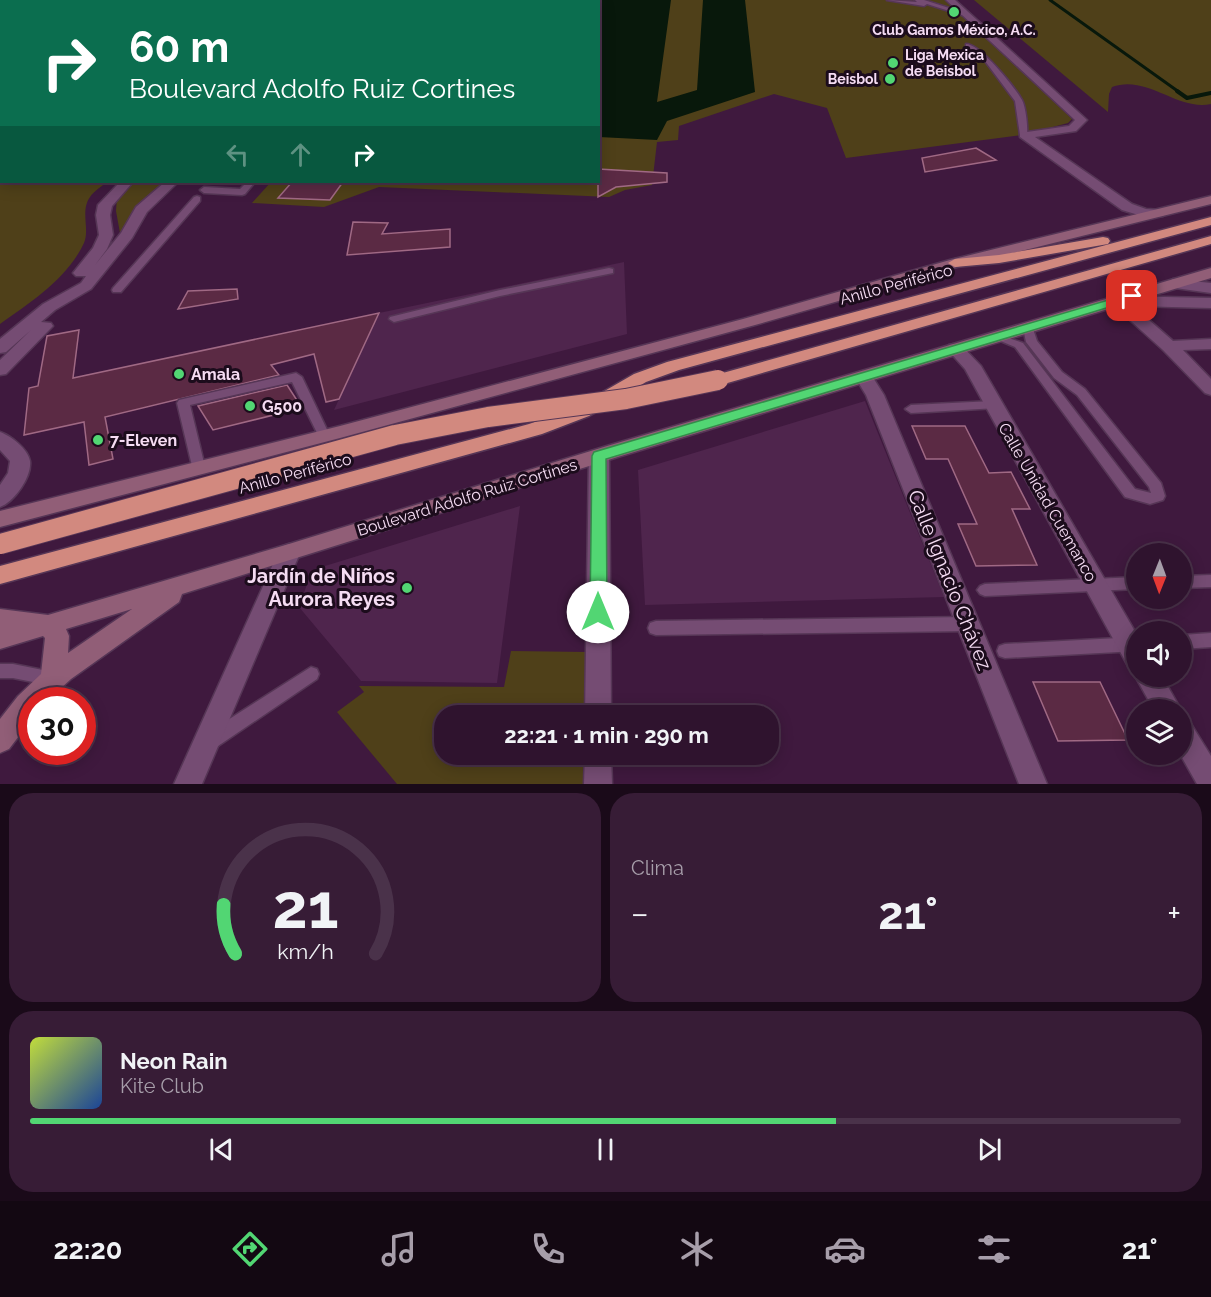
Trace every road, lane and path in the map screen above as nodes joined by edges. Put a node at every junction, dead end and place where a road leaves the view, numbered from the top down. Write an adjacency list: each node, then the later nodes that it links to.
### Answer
1 (890, 0): 4 (lane)
2 (918, 0): 4 (lane)
3 (950, 0): 5 (street)
4 (931, 2): 5 (lane)
5 (962, 12): 7 (street)
6 (968, 45): 7 (lane)
7 (1024, 135): 14 (street)
8 (126, 183): 26 (street)
9 (171, 183): 26 (street)
10 (211, 183): 11 (lane)
11 (250, 183)
12 (197, 199): 25 (lane)
13 (1211, 200): 15 (main road)
14 (1123, 205): 15 (street); 16 (street)
15 (1158, 213): 16 (main road)
16 (1129, 221): 20 (main road)
17 (1211, 221): 18 (highway, Anillo Periférico)
18 (1149, 237): 20 (highway); 49 (highway, Anillo Periférico)
19 (1211, 240): 47 (highway, Anillo Periférico, bridge)
20 (955, 263): 41 (main road)
21 (609, 272): 29 (lane)
22 (1211, 273): 23 (main road, Boulevard Adolfo Ruiz Cortines)
23 (1173, 284): 24 (street); 27 (main road, Boulevard Adolfo Ruiz Cortines)
24 (1211, 288)
25 (117, 290)
26 (65, 298): 34 (street); 36 (street)
27 (1118, 301): 28 (street); 30 (main road, Boulevard Adolfo Ruiz Cortines); 33 (street)
28 (1211, 303)
29 (394, 319)
30 (1028, 328): 31 (main road, Boulevard Adolfo Ruiz Cortines); 31 (lane)
31 (997, 337): 35 (main road, Boulevard Adolfo Ruiz Cortines)
32 (1211, 344): 33 (street)
33 (1169, 346): 38 (street)
34 (0, 348)
35 (955, 349): 37 (main road, Boulevard Adolfo Ruiz Cortines); 39 (street, Calle Unidad Cuemanco)
36 (0, 370)
37 (864, 376): 43 (main road, Boulevard Adolfo Ruiz Cortines); 57 (street, Calle Ignacio Chávez)
38 (1211, 389)
39 (993, 405): 40 (lane); 54 (street, Calle Unidad Cuemanco)
40 (911, 409)
41 (324, 436): 44 (main road); 44 (lane)
42 (0, 439): 45 (street)
43 (599, 456): 48 (main road, Boulevard Adolfo Ruiz Cortines); 69 (street)
44 (198, 467): 46 (main road)
45 (0, 499)
46 (0, 519)
47 (0, 544)
48 (289, 553): 51 (main road, Boulevard Adolfo Ruiz Cortines); 71 (street)
49 (0, 575)
50 (1211, 581): 52 (lane)
51 (191, 582): 58 (main road, Boulevard Adolfo Ruiz Cortines); 68 (main road)
52 (1192, 582)
53 (1126, 583): 54 (lane)
54 (1094, 584): 55 (lane); 60 (street, Calle Unidad Cuemanco)
55 (985, 590)
56 (0, 619): 58 (main road)
57 (968, 624): 59 (lane); 77 (street, Calle Ignacio Chávez)
58 (49, 625): 61 (main road, Boulevard Adolfo Ruiz Cortines); 68 (main road)
59 (657, 628)
60 (1126, 636)
61 (0, 639)
62 (1211, 640): 63 (lane)
63 (1192, 641)
64 (1126, 649): 65 (lane)
65 (1005, 651)
66 (0, 671): 68 (lane)
67 (312, 674): 71 (lane)
68 (53, 679): 70 (main road)
69 (598, 705)
70 (0, 740)
71 (206, 744): 75 (street)
72 (1192, 750): 74 (street)
73 (598, 765): 76 (street)
74 (1211, 781)
75 (188, 784)
76 (598, 784)
77 (1034, 784)

